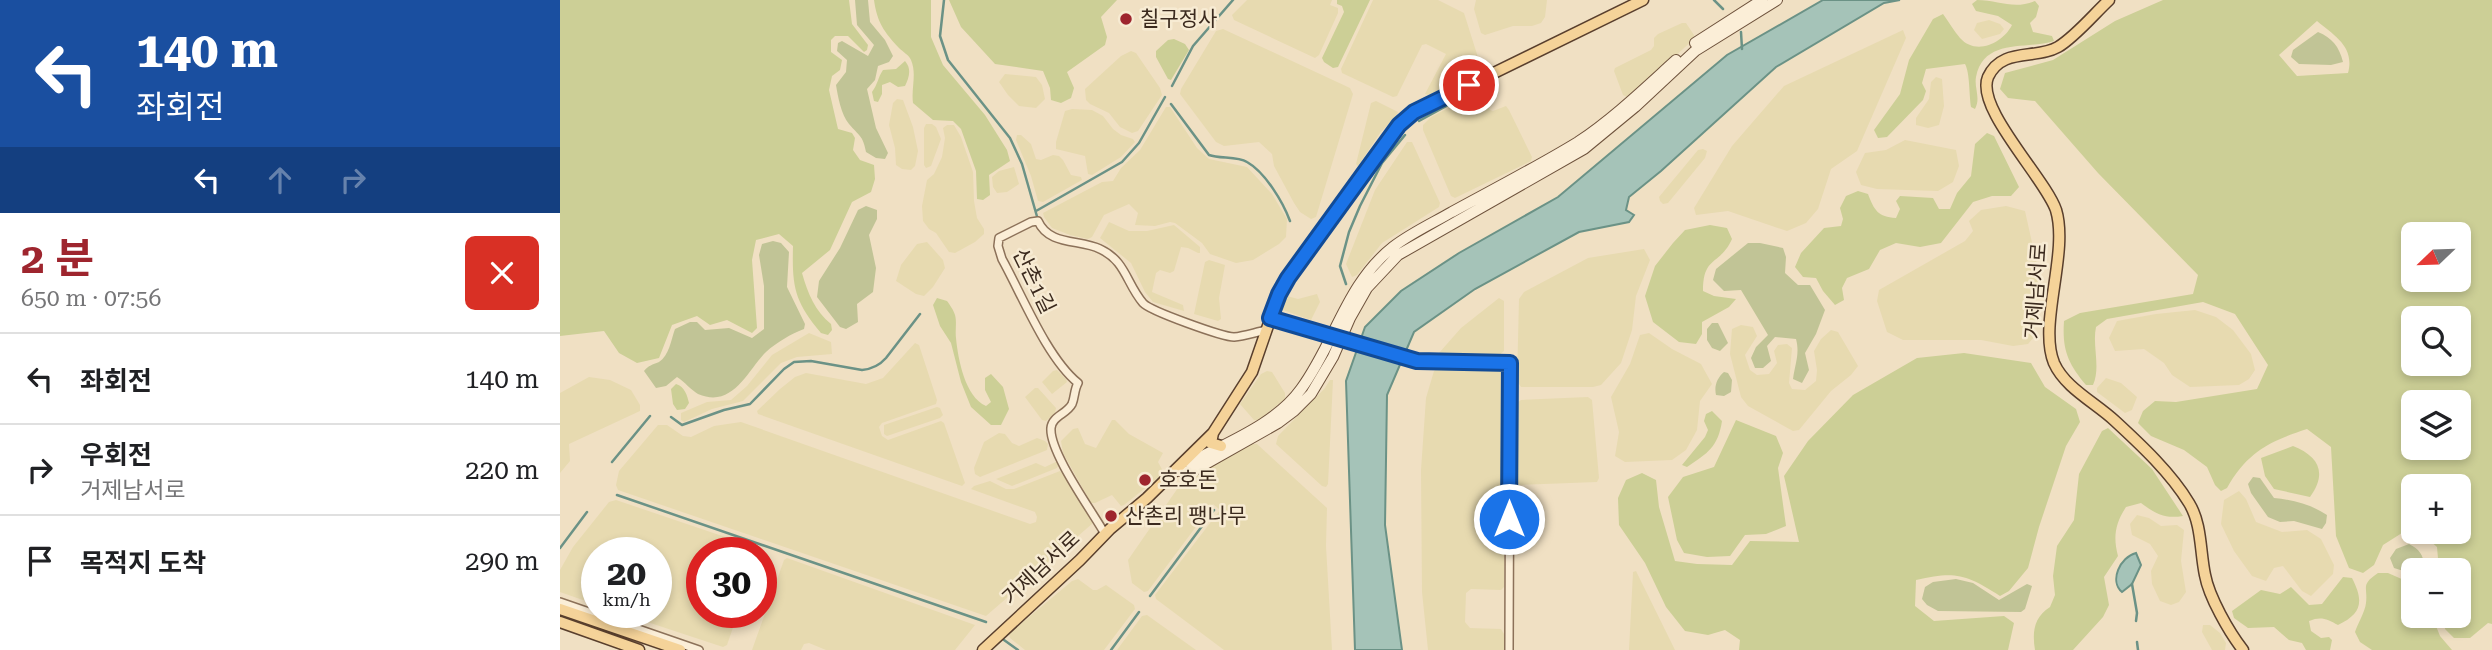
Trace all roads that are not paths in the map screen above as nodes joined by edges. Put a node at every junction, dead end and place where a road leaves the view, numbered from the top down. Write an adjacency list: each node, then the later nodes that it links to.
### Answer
1 (1643, 0): 5 (main road, 거제남서로)
2 (1762, 0): 7 (street)
3 (1777, 0): 7 (street)
4 (2109, 0): 21 (main road, 거제남서로)
5 (1270, 318): 6 (main road, 거제남서로); 7 (street)
6 (1266, 330): 8 (main road, 거제남서로); 12 (street, 산촌1길)
7 (1341, 338): 9 (street); 10 (street); 20 (street)
8 (1213, 433): 9 (main road); 10 (main road, 거제남서로)
9 (1221, 446): 10 (street)
10 (1188, 466): 11 (street); 11 (main road, 거제남서로)
11 (1147, 498): 12 (main road, 거제남서로)
12 (1105, 534): 19 (main road, 거제남서로)
13 (560, 602): 18 (street)
14 (560, 609): 17 (main road)
15 (560, 622): 16 (main road)
16 (639, 650)
17 (680, 650)
18 (699, 650)
19 (983, 650)
20 (1509, 650)
21 (2243, 650)

